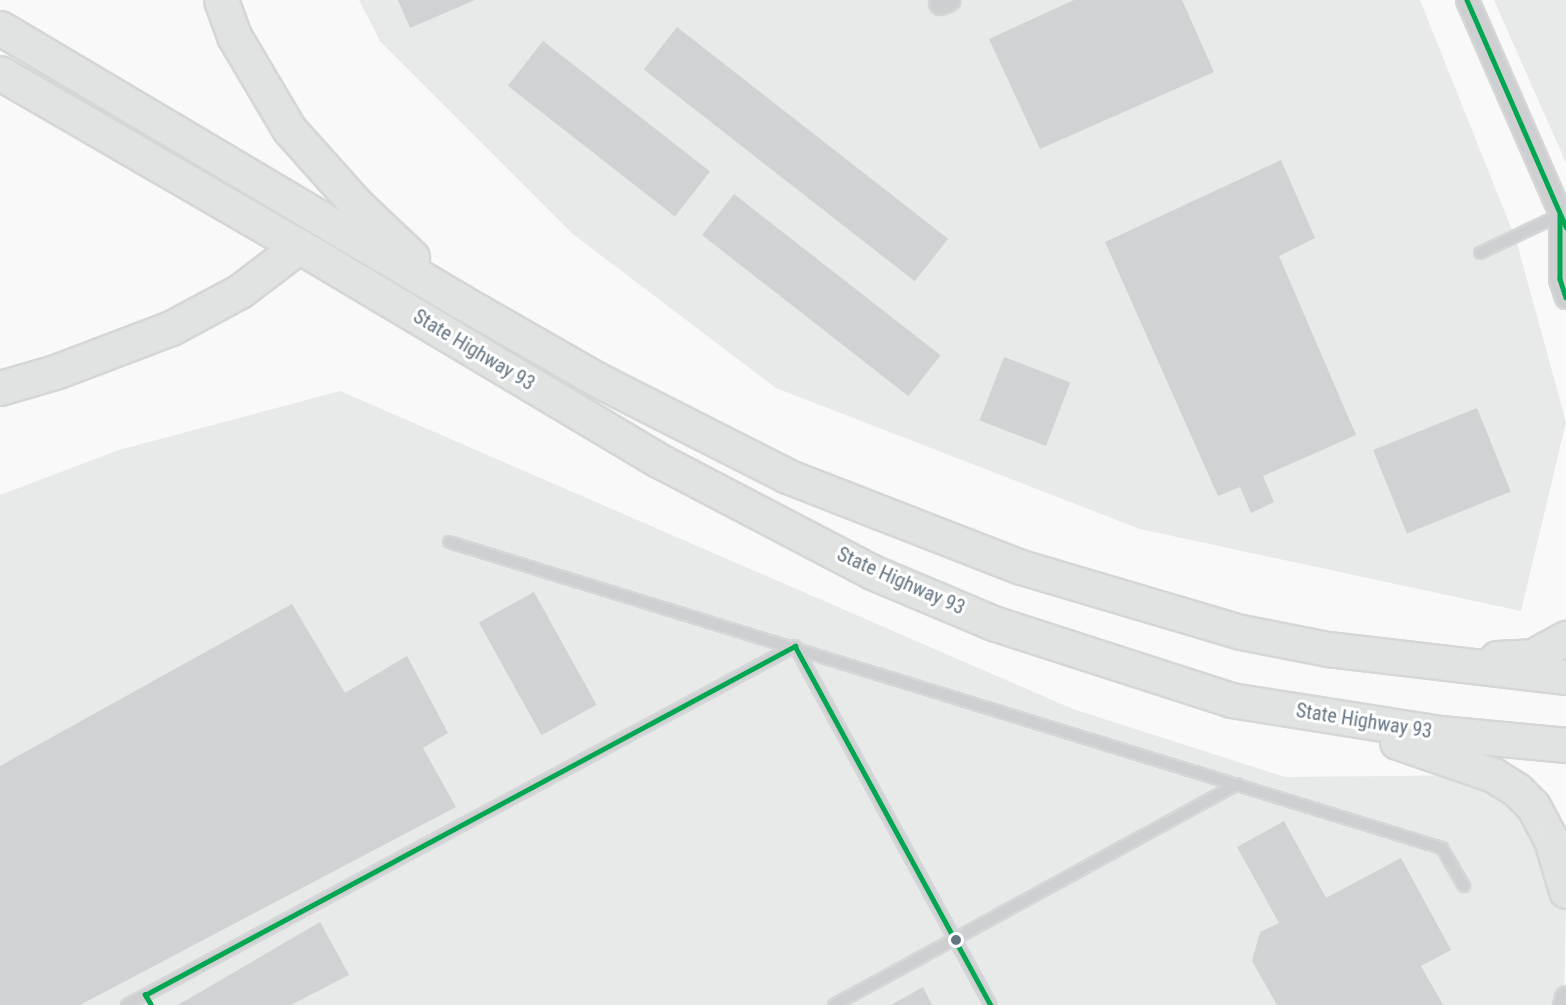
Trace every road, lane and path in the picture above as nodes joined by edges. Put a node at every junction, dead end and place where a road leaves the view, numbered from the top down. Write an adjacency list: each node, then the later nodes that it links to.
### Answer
1 (221, 0): 9 (main road)
2 (1467, 0): 5 (street)
3 (1, 28): 9 (main road)
4 (0, 73): 6 (main road, State Highway 93)
5 (1564, 218): 7 (lane); 8 (street)
6 (299, 246): 10 (main road); 16 (main road, State Highway 93)
7 (1479, 253)
8 (1566, 297)
9 (460, 301): 14 (main road, State Highway 93)
10 (0, 388)
11 (449, 542): 13 (lane)
12 (1566, 638): 14 (main road)
13 (795, 646): 18 (lane); 21 (lane); 23 (lane)
14 (1429, 663): 15 (main road, State Highway 93)
15 (1566, 677)
16 (1322, 716): 17 (main road, State Highway 93); 20 (main road)
17 (1566, 745)
18 (1238, 784): 19 (lane); 21 (lane)
19 (1464, 886)
20 (1566, 891)
21 (955, 940): 25 (lane); 26 (lane)
22 (1566, 997): 27 (street)
23 (148, 1000): 24 (lane)
24 (127, 1005)
25 (834, 1005)
26 (991, 1005)
27 (1564, 1005)

